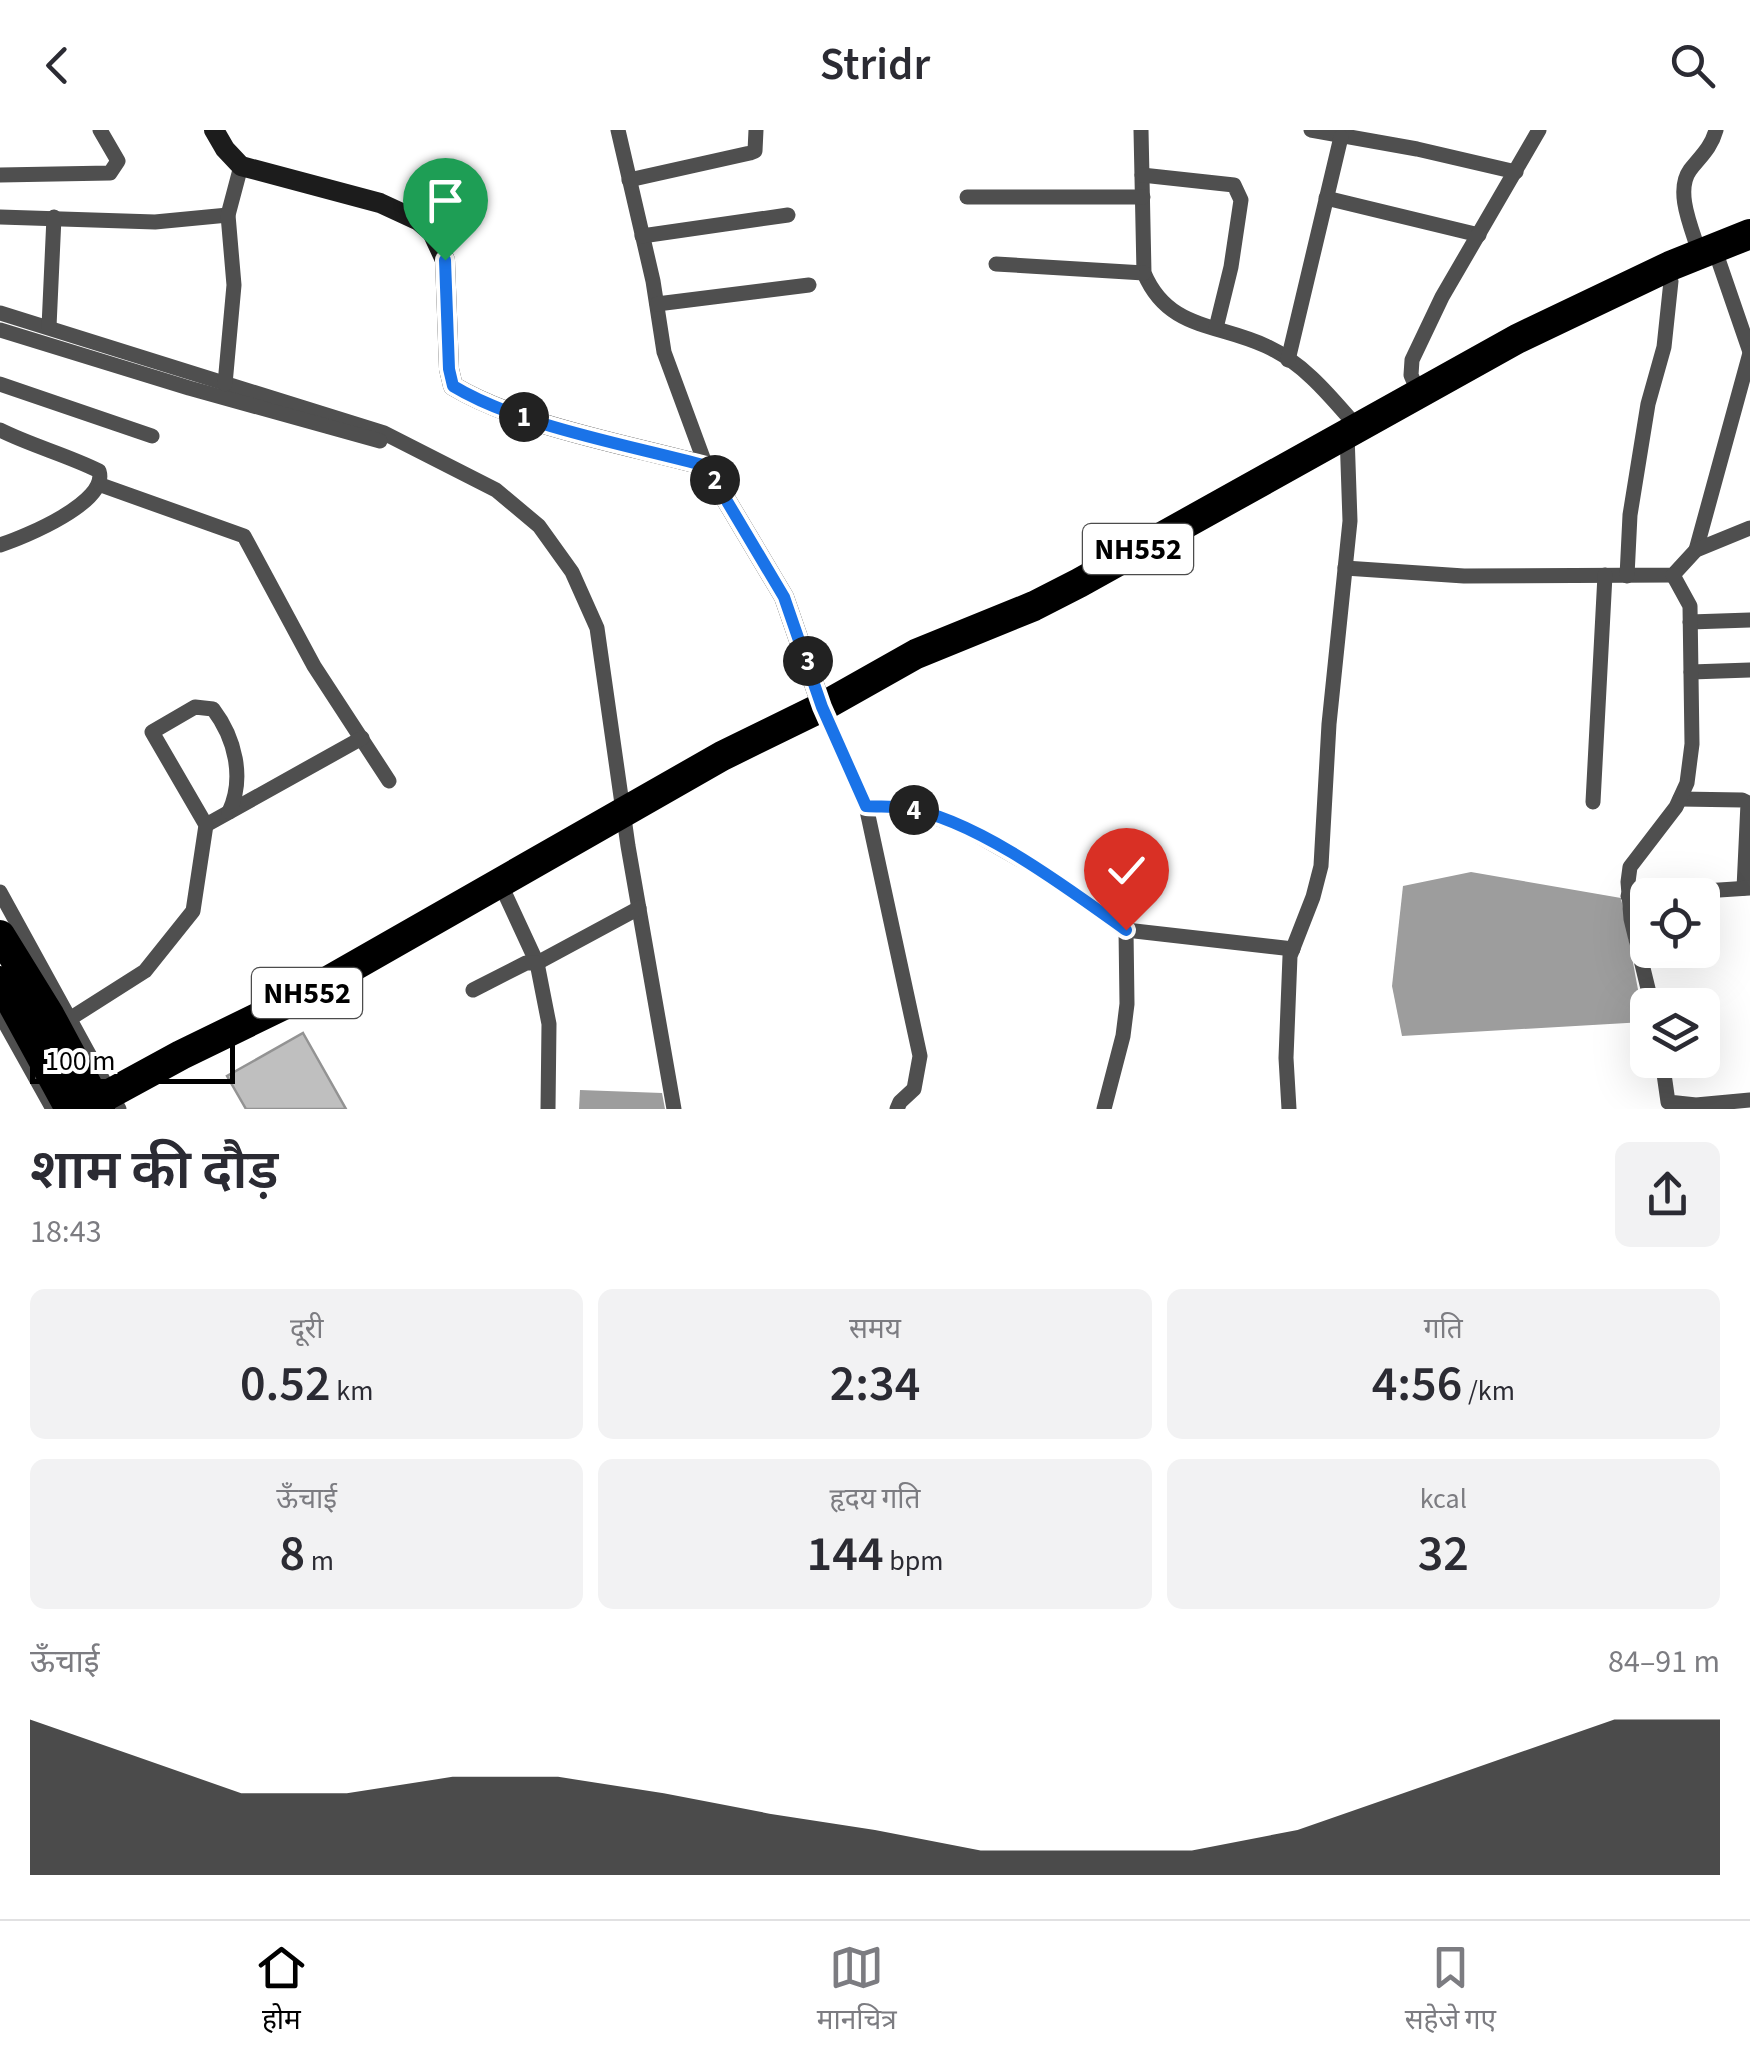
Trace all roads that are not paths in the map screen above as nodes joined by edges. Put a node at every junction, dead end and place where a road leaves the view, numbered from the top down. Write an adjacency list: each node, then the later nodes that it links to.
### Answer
1 (100, 130): 13 (street)
2 (214, 130): 10 (street)
3 (618, 130): 14 (street)
4 (756, 130): 14 (street)
5 (1141, 130): 12 (street)
6 (1312, 130): 9 (street)
7 (1538, 130): 11 (street)
8 (1716, 130): 26 (street)
9 (1342, 138): 11 (street); 17 (street)
10 (241, 166): 18 (street); 45 (street)
11 (1516, 172): 23 (street)
12 (1142, 174): 16 (street); 34 (street)
13 (0, 175)
14 (630, 180): 24 (street)
15 (967, 197): 16 (street)
16 (1142, 197): 28 (street)
17 (1326, 198): 23 (street); 37 (street)
18 (228, 215): 21 (street); 39 (street)
19 (788, 215): 24 (street)
20 (0, 217): 21 (street)
21 (54, 217): 33 (street)
22 (1750, 234): 26 (highway, NH552)
23 (1479, 235): 40 (street)
24 (642, 236): 31 (street)
25 (1750, 250): 26 (highway, NH552)
26 (1710, 258): 29 (highway, NH552); 36 (street); 40 (highway, NH552)
27 (996, 264): 28 (street)
28 (1144, 274): 34 (street)
29 (1671, 281): 43 (highway, NH552); 53 (street)
30 (809, 285): 31 (street)
31 (657, 304): 45 (street)
32 (0, 312): 33 (street)
33 (49, 328): 39 (street)
34 (1216, 328): 37 (street)
35 (0, 330): 44 (street)
36 (1750, 353): 49 (street)
37 (1288, 360): 43 (street)
38 (0, 384): 42 (street)
39 (224, 384): 44 (street)
40 (1419, 394): 43 (highway, NH552)
41 (0, 430): 46 (street)
42 (152, 436)
43 (1350, 438): 50 (street); 58 (highway, NH552)
44 (399, 443): 66 (street)
45 (706, 466): 58 (street)
46 (101, 484): 48 (street); 59 (street)
47 (1750, 528): 49 (street)
48 (0, 545)
49 (1696, 550): 51 (street)
50 (1345, 568): 52 (street); 75 (street)
51 (1673, 575): 53 (street); 55 (street)
52 (1605, 576): 53 (street); 62 (street)
53 (1627, 576)
54 (1750, 620): 55 (street)
55 (1690, 622): 57 (street)
56 (1750, 670): 57 (street)
57 (1691, 672): 61 (street)
58 (825, 714): 64 (street); 66 (highway, NH552)
59 (362, 738): 60 (street); 65 (street)
60 (389, 781)
61 (1680, 799): 63 (street); 71 (street)
62 (1593, 802)
63 (1749, 802): 68 (street)
64 (866, 806): 73 (street); 90 (street)
65 (229, 812): 67 (street); 67 (street)
66 (623, 818): 69 (highway, NH552); 72 (street)
67 (206, 825): 81 (street)
68 (1747, 888): 71 (street)
69 (504, 890): 76 (street); 84 (highway, NH552)
70 (0, 892): 81 (street)
71 (1628, 896): 78 (street)
72 (639, 908): 76 (street); 89 (street)
73 (1126, 930): 75 (street); 91 (street)
74 (0, 935): 84 (highway)
75 (1293, 949): 92 (street)
76 (538, 963): 79 (street); 88 (street)
77 (0, 981): 86 (highway)
78 (1648, 988)
79 (473, 990)
80 (0, 1014): 85 (street)
81 (71, 1018): 84 (street)
82 (1665, 1078): 83 (street)
83 (1750, 1100)
84 (111, 1105): 87 (highway, NH552)
85 (53, 1109)
86 (70, 1109)
87 (82, 1109)
88 (548, 1109)
89 (674, 1109)
90 (897, 1109)
91 (1104, 1109)
92 (1289, 1109)

